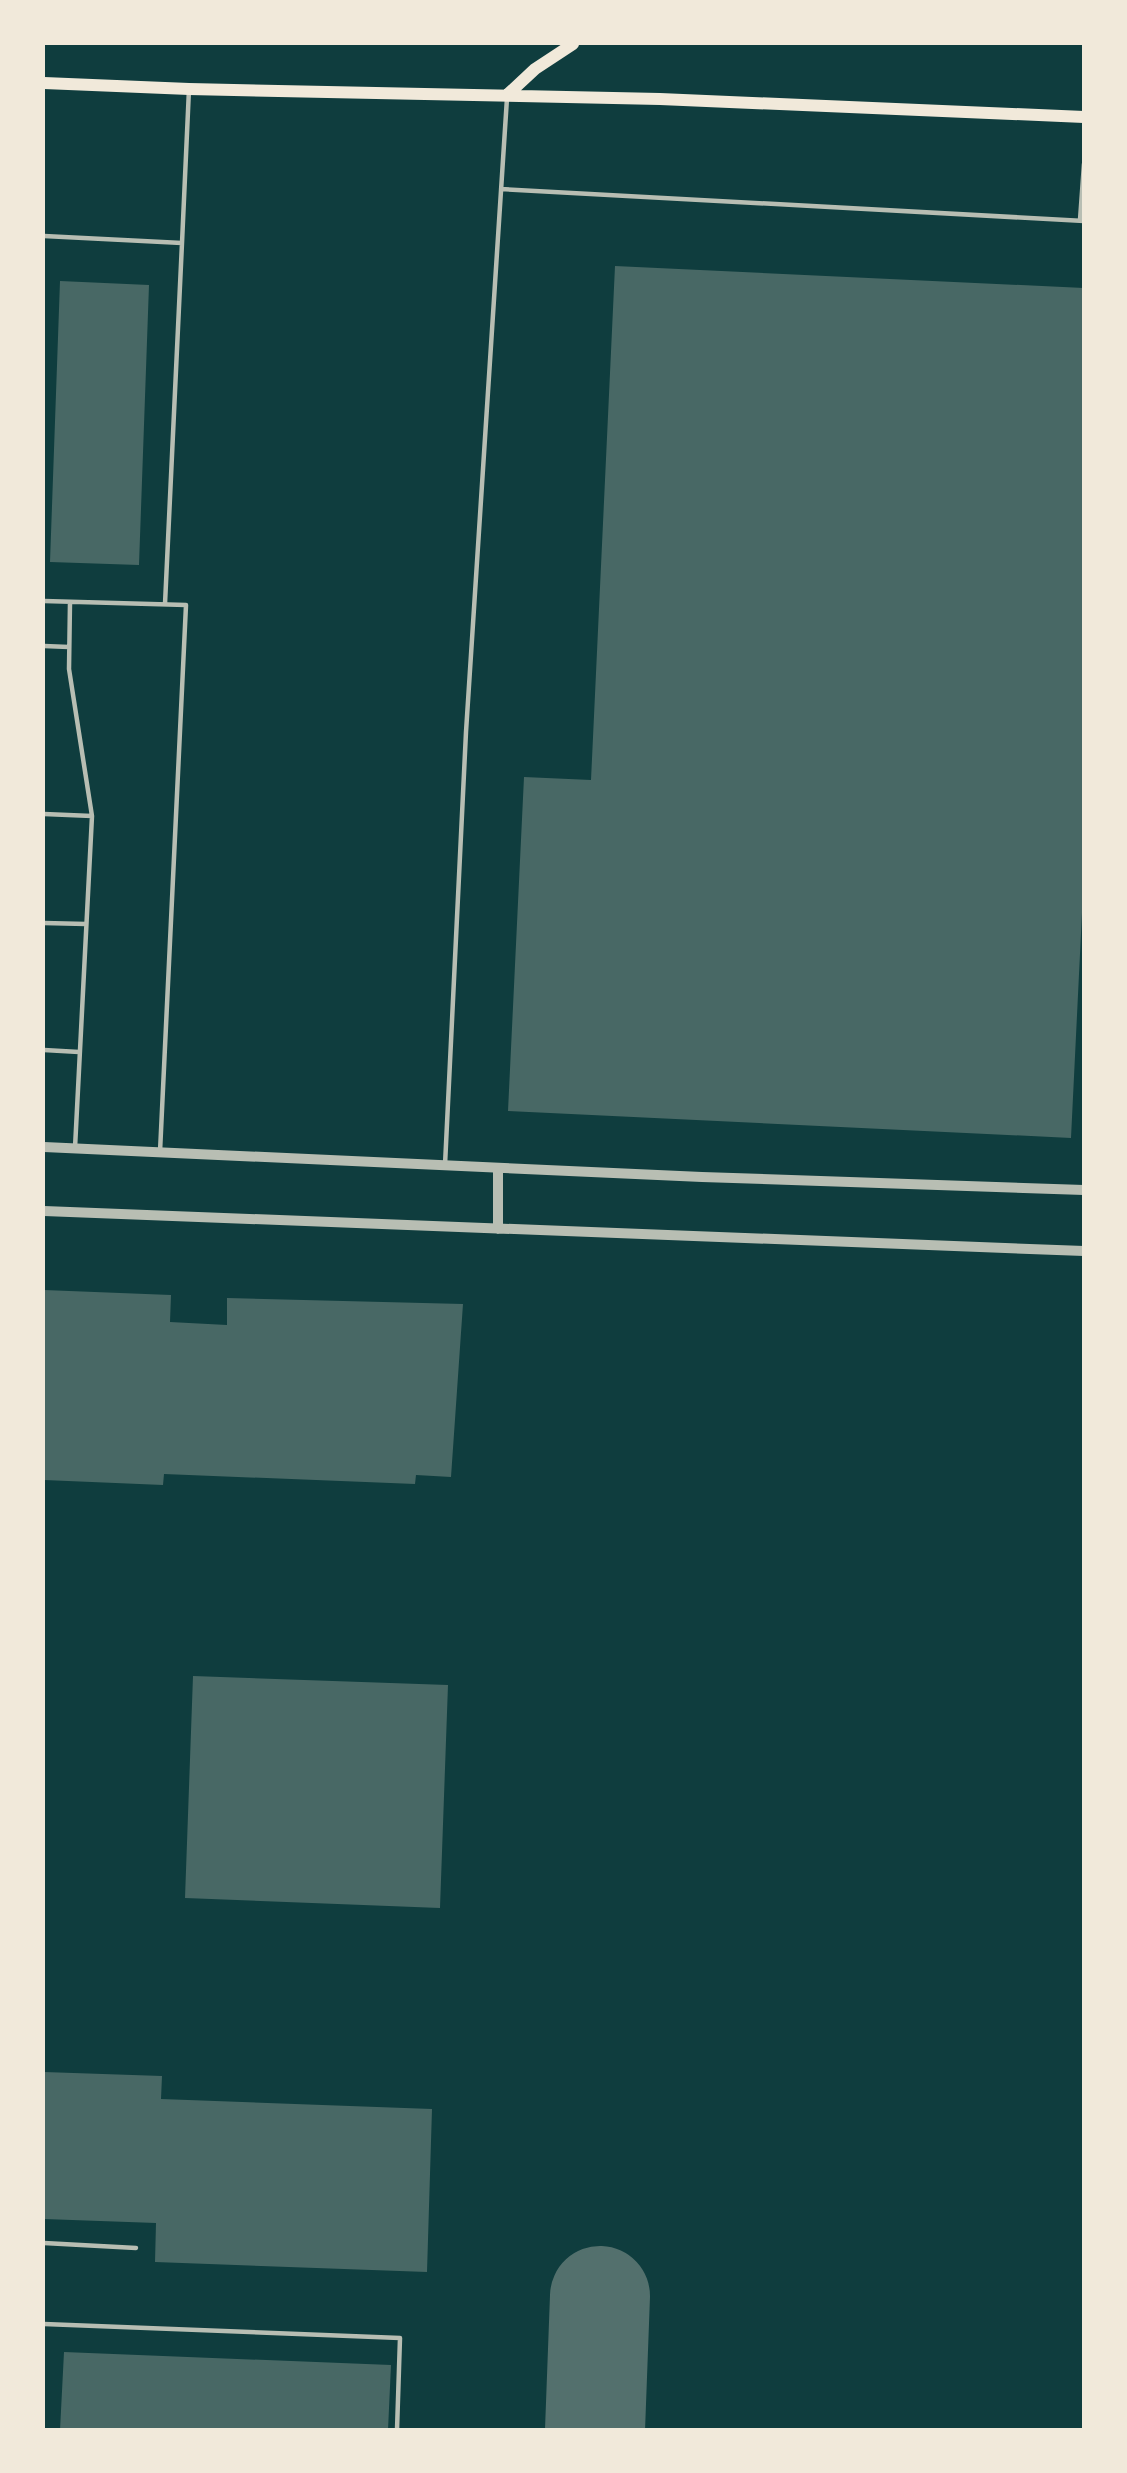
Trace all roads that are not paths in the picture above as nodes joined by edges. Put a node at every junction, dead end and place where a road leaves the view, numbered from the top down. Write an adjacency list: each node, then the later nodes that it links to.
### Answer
1 (573, 44): 4 (main road)
2 (44, 83): 3 (main road)
3 (189, 89): 4 (main road); 10 (lane)
4 (507, 95): 5 (main road); 7 (lane)
5 (1083, 117)
6 (1083, 164): 8 (lane)
7 (501, 189): 8 (lane); 25 (lane)
8 (1082, 220)
9 (44, 236): 10 (lane)
10 (182, 243): 13 (lane)
11 (44, 601): 12 (lane)
12 (70, 602): 13 (lane); 15 (lane)
13 (165, 604): 24 (lane)
14 (44, 646): 15 (lane)
15 (69, 647): 17 (lane)
16 (44, 814): 17 (lane)
17 (92, 816): 19 (lane)
18 (44, 923): 19 (lane)
19 (86, 924): 21 (lane)
20 (44, 1050): 21 (lane)
21 (79, 1052): 23 (lane)
22 (44, 1148): 23 (street)
23 (75, 1148): 24 (street)
24 (160, 1152): 25 (street)
25 (445, 1165): 26 (street)
26 (498, 1168): 27 (street); 29 (street)
27 (1083, 1190)
28 (44, 1211): 29 (street)
29 (498, 1229): 30 (street)
30 (1083, 1251)
31 (44, 2244): 32 (lane)
32 (136, 2248)
33 (44, 2324): 34 (lane)
34 (397, 2430)

